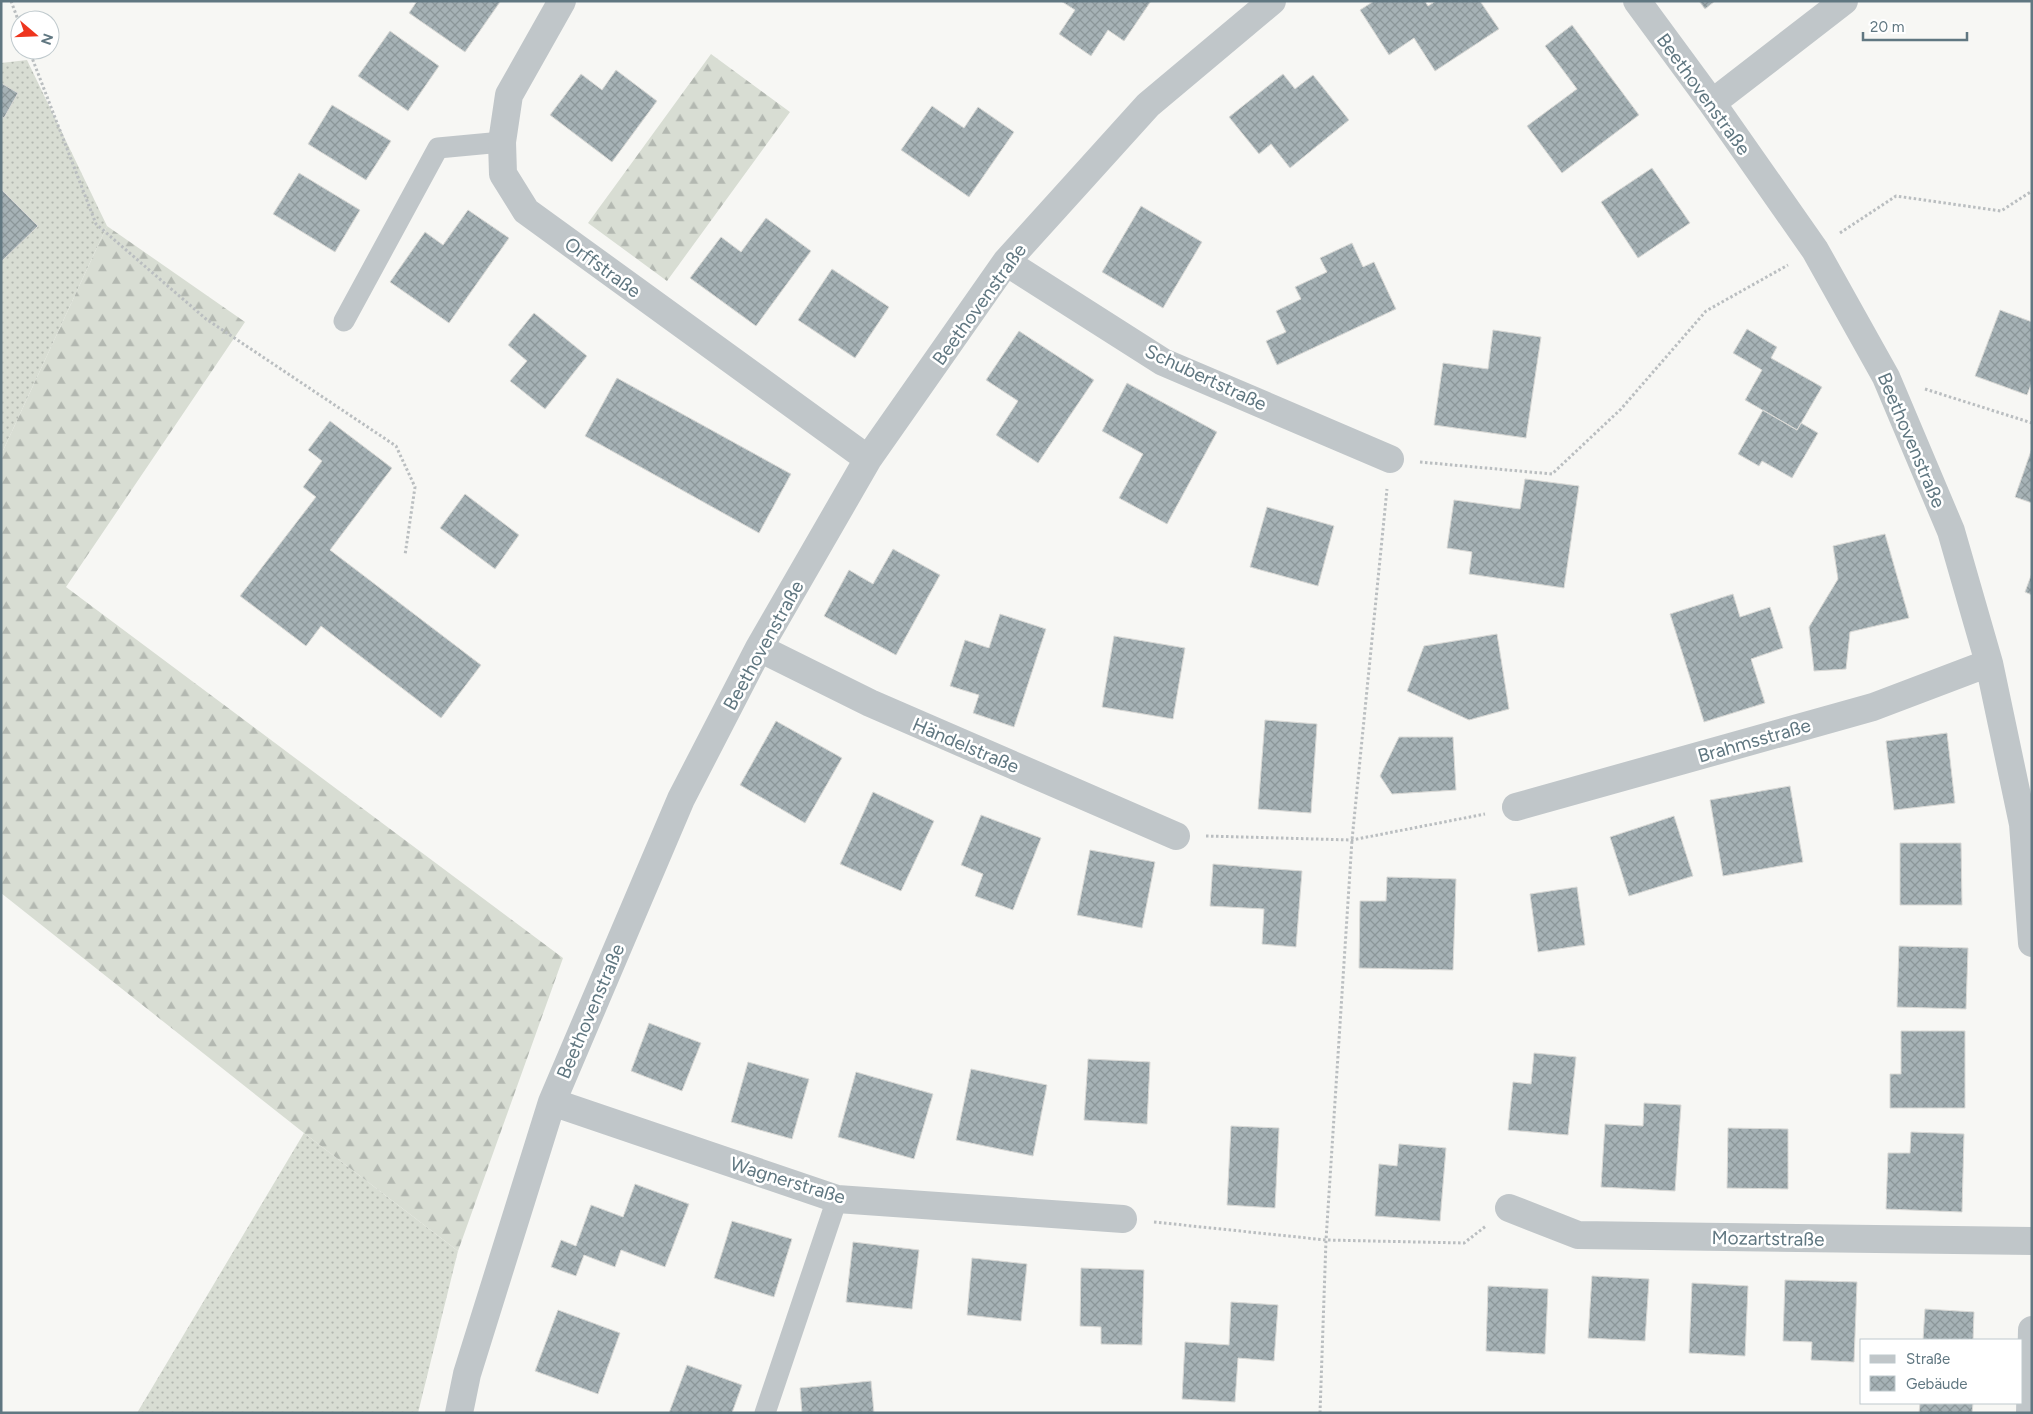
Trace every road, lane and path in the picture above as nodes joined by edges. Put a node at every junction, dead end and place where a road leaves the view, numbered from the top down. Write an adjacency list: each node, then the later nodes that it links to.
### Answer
1 (562, 1): 7 (street, Orffstraße)
2 (1272, 1): 10 (street, Beethovenstraße)
3 (1637, 1): 6 (street, Beethovenstraße)
4 (1844, 1): 6 (street)
5 (33, 60): 16 (path)
6 (1712, 103): 9 (street, Beethovenstraße)
7 (502, 142): 11 (lane); 14 (street, Orffstraße)
8 (2032, 191): 9 (path)
9 (1815, 250): 12 (street, Beethovenstraße); 15 (path)
10 (1006, 262): 14 (street, Beethovenstraße); 15 (street, Schubertstraße)
11 (344, 321)
12 (1886, 377): 13 (path); 18 (street, Beethovenstraße)
13 (2032, 423)
14 (868, 459): 17 (street, Beethovenstraße)
15 (1390, 459): 21 (path)
16 (405, 555)
17 (759, 648): 20 (street, Händelstraße); 23 (street, Beethovenstraße)
18 (1989, 663): 19 (street, Brahmsstraße); 22 (street, Beethovenstraße)
19 (1516, 807): 21 (path)
20 (1176, 836): 21 (path)
21 (1352, 840): 27 (path)
22 (2032, 943)
23 (552, 1102): 24 (street, Wagnerstraße); 30 (street, Beethovenstraße)
24 (837, 1199): 26 (street, Wagnerstraße); 31 (lane)
25 (1509, 1208): 27 (path); 28 (street, Mozartstraße)
26 (1123, 1219): 27 (path)
27 (1326, 1240): 32 (path)
28 (2032, 1241)
29 (2032, 1330): 33 (street)
30 (460, 1413)
31 (765, 1413)
32 (1320, 1413)
33 (2030, 1413)

